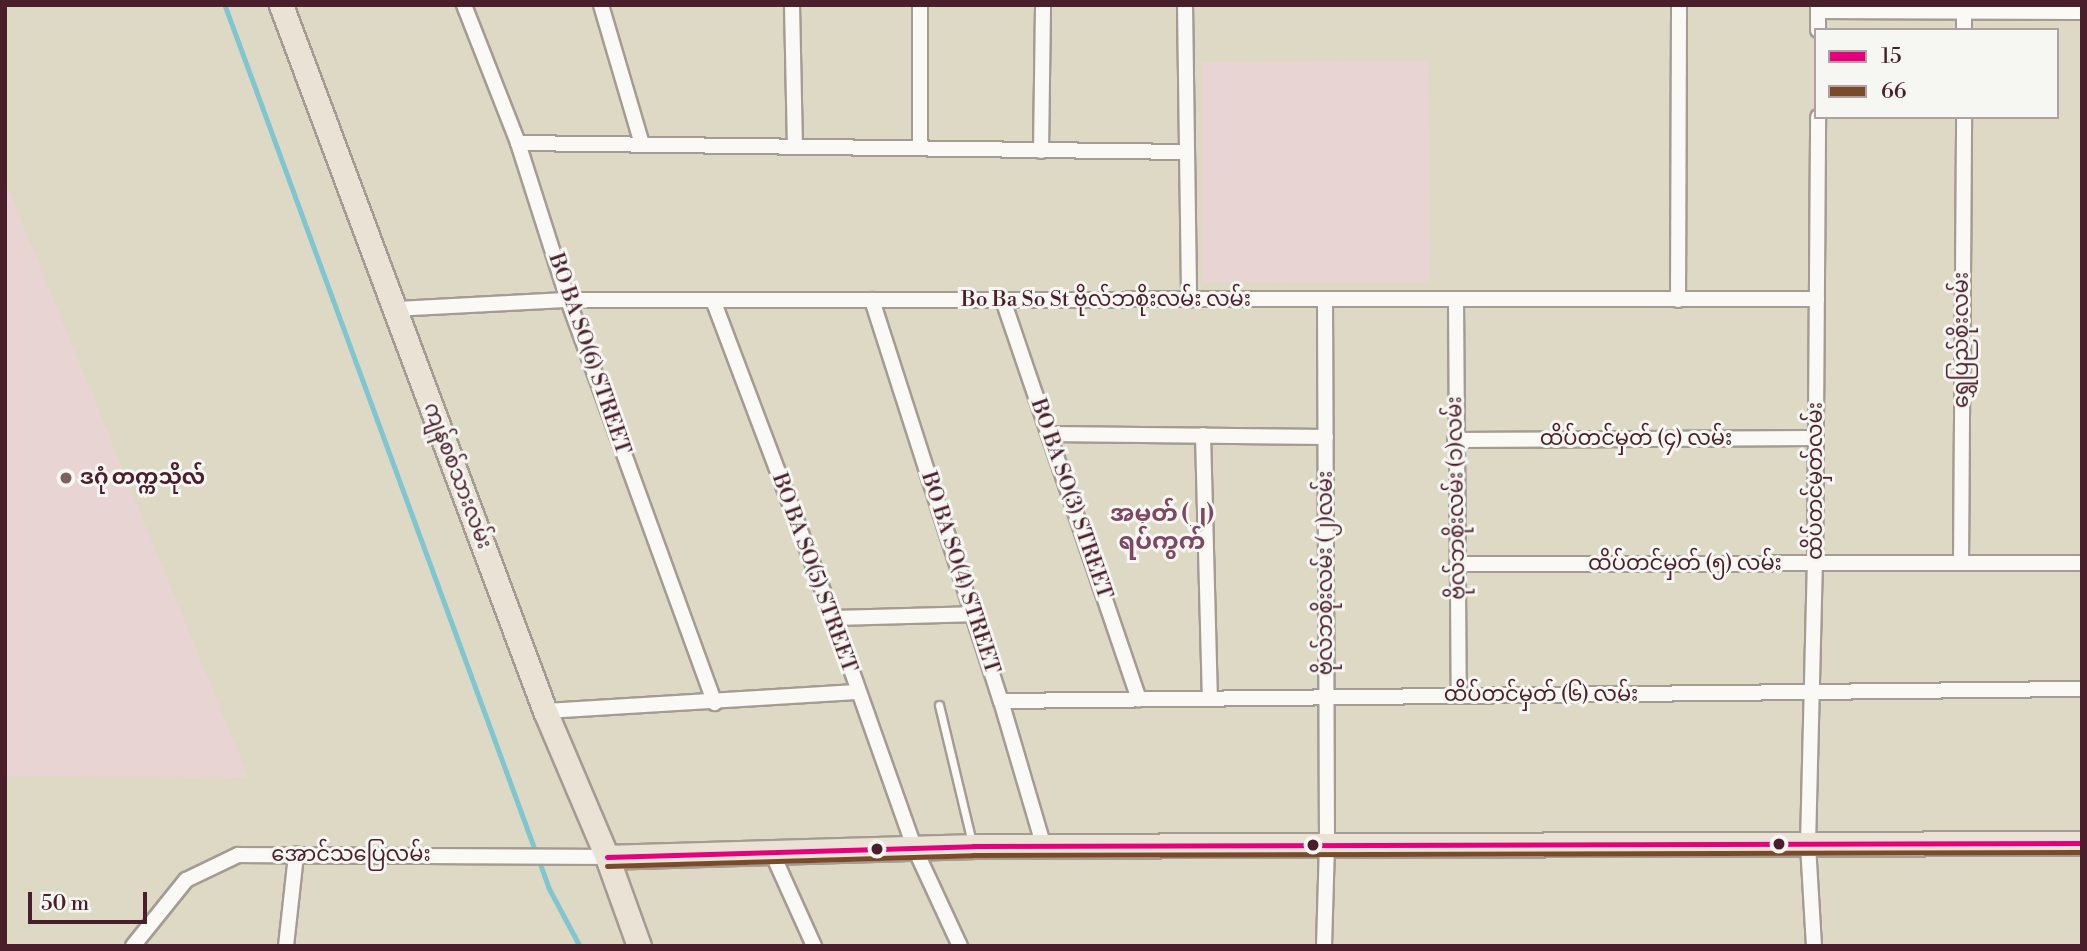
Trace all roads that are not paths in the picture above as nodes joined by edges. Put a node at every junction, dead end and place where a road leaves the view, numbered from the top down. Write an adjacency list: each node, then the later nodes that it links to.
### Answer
1 (281, 5): 31 (main road, ကျန်စစ်သားလမ်း)
2 (464, 5): 16 (street, BO BA SO(6) STREET)
3 (601, 5): 17 (street)
4 (792, 5): 18 (street)
5 (920, 5): 19 (street)
6 (1043, 5): 20 (street)
7 (1185, 5): 21 (street)
8 (1679, 5): 30 (street)
9 (1818, 8): 10 (street); 12 (street)
10 (1964, 11): 11 (street); 13 (street)
11 (2082, 12)
12 (1818, 28)
13 (1964, 28)
14 (1818, 119): 22 (street, ထိပ်တင်မှတ်လမ်း)
15 (1964, 119): 37 (street, ရွှေပြည်စိုးလမ်း)
16 (518, 143): 17 (street); 23 (street, BO BA SO(6) STREET)
17 (642, 144): 18 (street)
18 (795, 146): 19 (street)
19 (920, 147): 20 (street)
20 (1041, 151): 21 (street)
21 (1187, 152): 27 (street)
22 (1817, 299): 30 (street, Bo Ba So St ဗိုလ်ဘစိုးလမ်း လမ်း); 35 (street, ထိပ်တင်မှတ်လမ်း)
23 (568, 300): 24 (street, Bo Ba So St ဗိုလ်ဘစိုးလမ်း လမ်း); 31 (street, Bo Ba So St ဗိုလ်ဘစိုးလမ်း လမ်း); 51 (street, BO BA SO(6) STREET)
24 (713, 300): 25 (street, Bo Ba So St ဗိုလ်ဘစိုးလမ်း လမ်း); 42 (street, BO BA SO(5) STREET)
25 (872, 300): 26 (street, Bo Ba So St ဗိုလ်ဘစိုးလမ်း လမ်း); 41 (street, BO BA SO(4) STREET)
26 (1003, 300): 27 (street, Bo Ba So St ဗိုလ်ဘစိုးလမ်း လမ်း); 32 (street, BO BA SO(3) STREET)
27 (1189, 300): 28 (street, Bo Ba So St ဗိုလ်ဘစိုးလမ်း လမ်း)
28 (1325, 300): 29 (street, Bo Ba So St ဗိုလ်ဘစိုးလမ်း လမ်း); 34 (street, ဗိုလ်ဘစိုးလမ်း (၂)လမ်း)
29 (1456, 300): 30 (street, Bo Ba So St ဗိုလ်ဘစိုးလမ်း လမ်း); 36 (street, ဗိုလ်ဘစိုးလမ်း (၁)လမ်း)
30 (1678, 300)
31 (395, 309): 53 (main road, ကျန်စစ်သားလမ်း)
32 (1049, 434): 33 (street); 49 (street, BO BA SO(3) STREET)
33 (1203, 436): 34 (street); 48 (street)
34 (1326, 437): 47 (street, ဗိုလ်ဘစိုးလမ်း (၂)လမ်း)
35 (1816, 439): 36 (street, ထိပ်တင်မှတ် (၄) လမ်း); 40 (street, ထိပ်တင်မှတ်လမ်း)
36 (1455, 440): 39 (street, ဗိုလ်ဘစိုးလမ်း (၁)လမ်း)
37 (1961, 563): 38 (street, ထိပ်တင်မှတ် (၅) လမ်း); 40 (street, ထိပ်တင်မှတ် (၅) လမ်း)
38 (2082, 563)
39 (1457, 564): 40 (street, ထိပ်တင်မှတ် (၅) လမ်း); 46 (street, ဗိုလ်ဘစိုးလမ်း (၁)လမ်း)
40 (1815, 565): 45 (street, ထိပ်တင်မှတ်လမ်း)
41 (973, 614): 42 (street); 50 (street, BO BA SO(4) STREET)
42 (832, 618): 44 (street, BO BA SO(5) STREET)
43 (2082, 689): 45 (street, ထိပ်တင်မှတ် (၆) လမ်း)
44 (857, 692): 51 (street); 59 (street, BO BA SO(5) STREET)
45 (1811, 693): 46 (street, ထိပ်တင်မှတ် (၆) လမ်း); 56 (street, ထိပ်တင်မှတ်လမ်း)
46 (1459, 695): 47 (street, ထိပ်တင်မှတ် (၆) လမ်း)
47 (1326, 697): 48 (street, ထိပ်တင်မှတ် (၆) လမ်း); 55 (street, ဗိုလ်ဘစိုးလမ်း (၂)လမ်း)
48 (1210, 698): 49 (street, ထိပ်တင်မှတ် (၆) လမ်း)
49 (1139, 699): 50 (street, ထိပ်တင်မှတ် (၆) လမ်း)
50 (1001, 701): 58 (street, BO BA SO(4) STREET)
51 (715, 703): 53 (street)
52 (939, 705): 57 (lane)
53 (545, 711): 62 (main road, ကျန်စစ်သားလမ်း)
54 (2082, 843): 56 (main road)
55 (1327, 845): 56 (main road); 58 (main road); 68 (street, ဗိုလ်ဘစိုးလမ်း (၂)လမ်း)
56 (1808, 845): 69 (street, ထိပ်တင်မှတ်လမ်း)
57 (973, 846): 58 (main road); 59 (main road)
58 (1044, 846)
59 (914, 847): 61 (main road); 67 (street, BO BA SO(5) STREET)
60 (296, 855): 62 (street, အောင်သပြေလမ်း); 63 (street, အောင်သပြေလမ်း); 64 (street)
61 (773, 855): 62 (main road); 66 (street)
62 (607, 857): 65 (main road, ကျန်စစ်သားလမ်း)
63 (133, 946)
64 (286, 946)
65 (639, 946)
66 (814, 946)
67 (960, 946)
68 (1324, 946)
69 (1814, 946)

